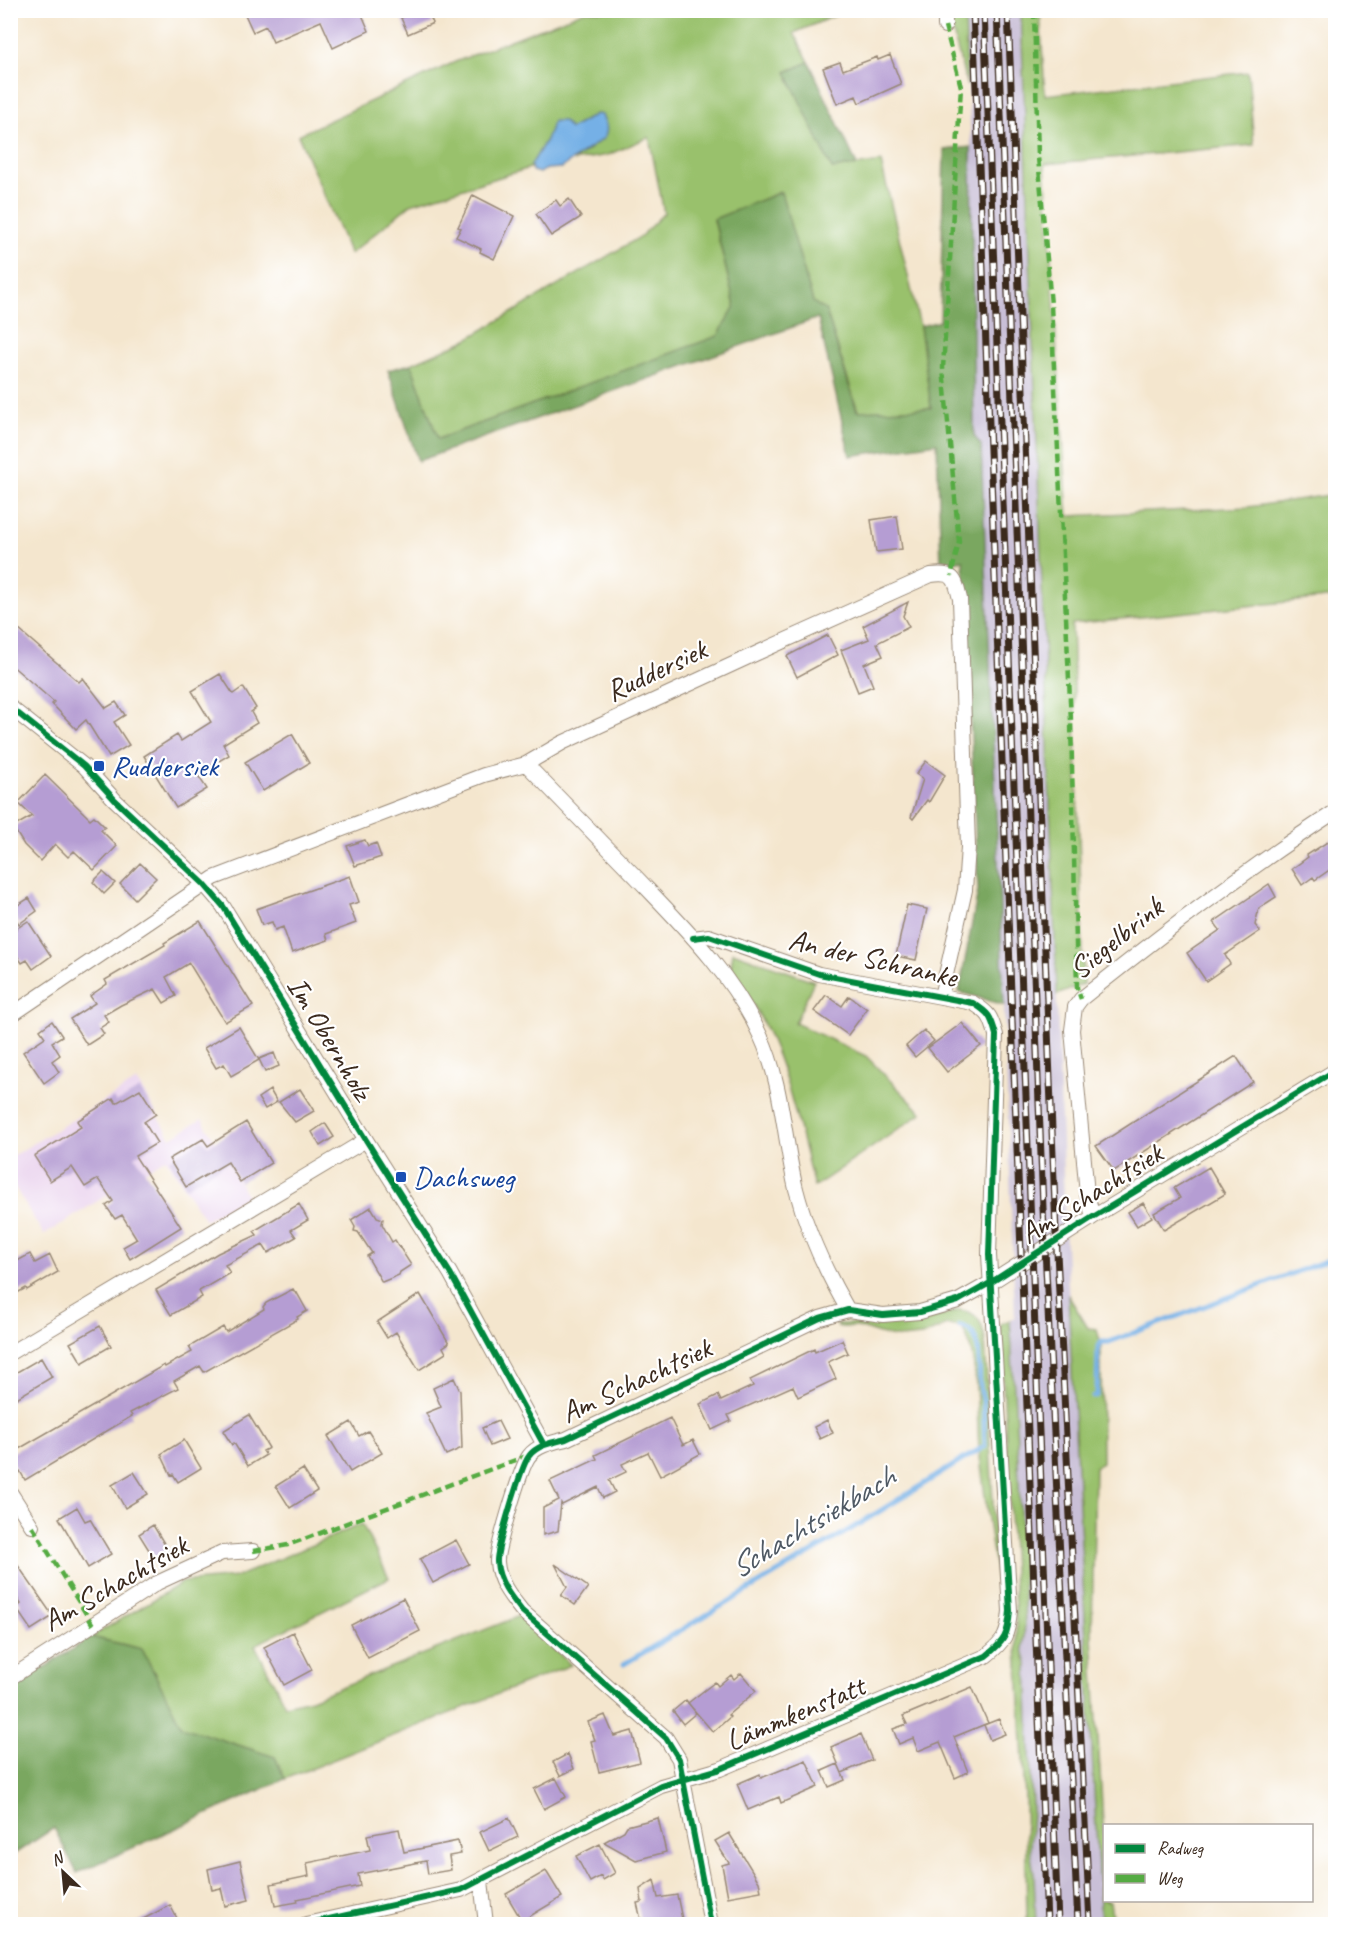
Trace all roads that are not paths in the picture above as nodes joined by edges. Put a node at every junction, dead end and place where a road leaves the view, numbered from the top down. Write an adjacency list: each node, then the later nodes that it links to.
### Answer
1 (945, 10): 2 (street)
2 (945, 26)
3 (10, 707): 6 (street, Im Obernholz)
4 (526, 764): 6 (street, Ruddersiek); 7 (street); 8 (street, Ruddersiek)
5 (1335, 811): 12 (street, Siegelbrink)
6 (204, 884): 9 (street, Ruddersiek); 11 (street, Im Obernholz)
7 (693, 938): 8 (street, An der Schranke); 14 (street)
8 (941, 997): 13 (street, An der Schranke)
9 (10, 1016)
10 (1335, 1070): 12 (street, Am Schachtsiek)
11 (366, 1140): 15 (street); 16 (street, Im Obernholz)
12 (1093, 1218): 13 (street, Am Schachtsiek)
13 (990, 1283): 14 (street, Am Schachtsiek); 21 (street, Lämmkenstatt)
14 (848, 1310): 16 (street, Am Schachtsiek)
15 (10, 1353)
16 (544, 1445): 21 (street, Am Schachtsiek)
17 (10, 1492): 18 (street)
18 (32, 1527)
19 (253, 1551): 20 (street, Am Schachtsiek)
20 (10, 1678)
21 (682, 1780): 22 (street, Lämmkenstatt); 25 (street)
22 (481, 1881): 23 (street, Lämmkenstatt); 24 (street)
23 (306, 1924)
24 (486, 1924)
25 (711, 1924)

